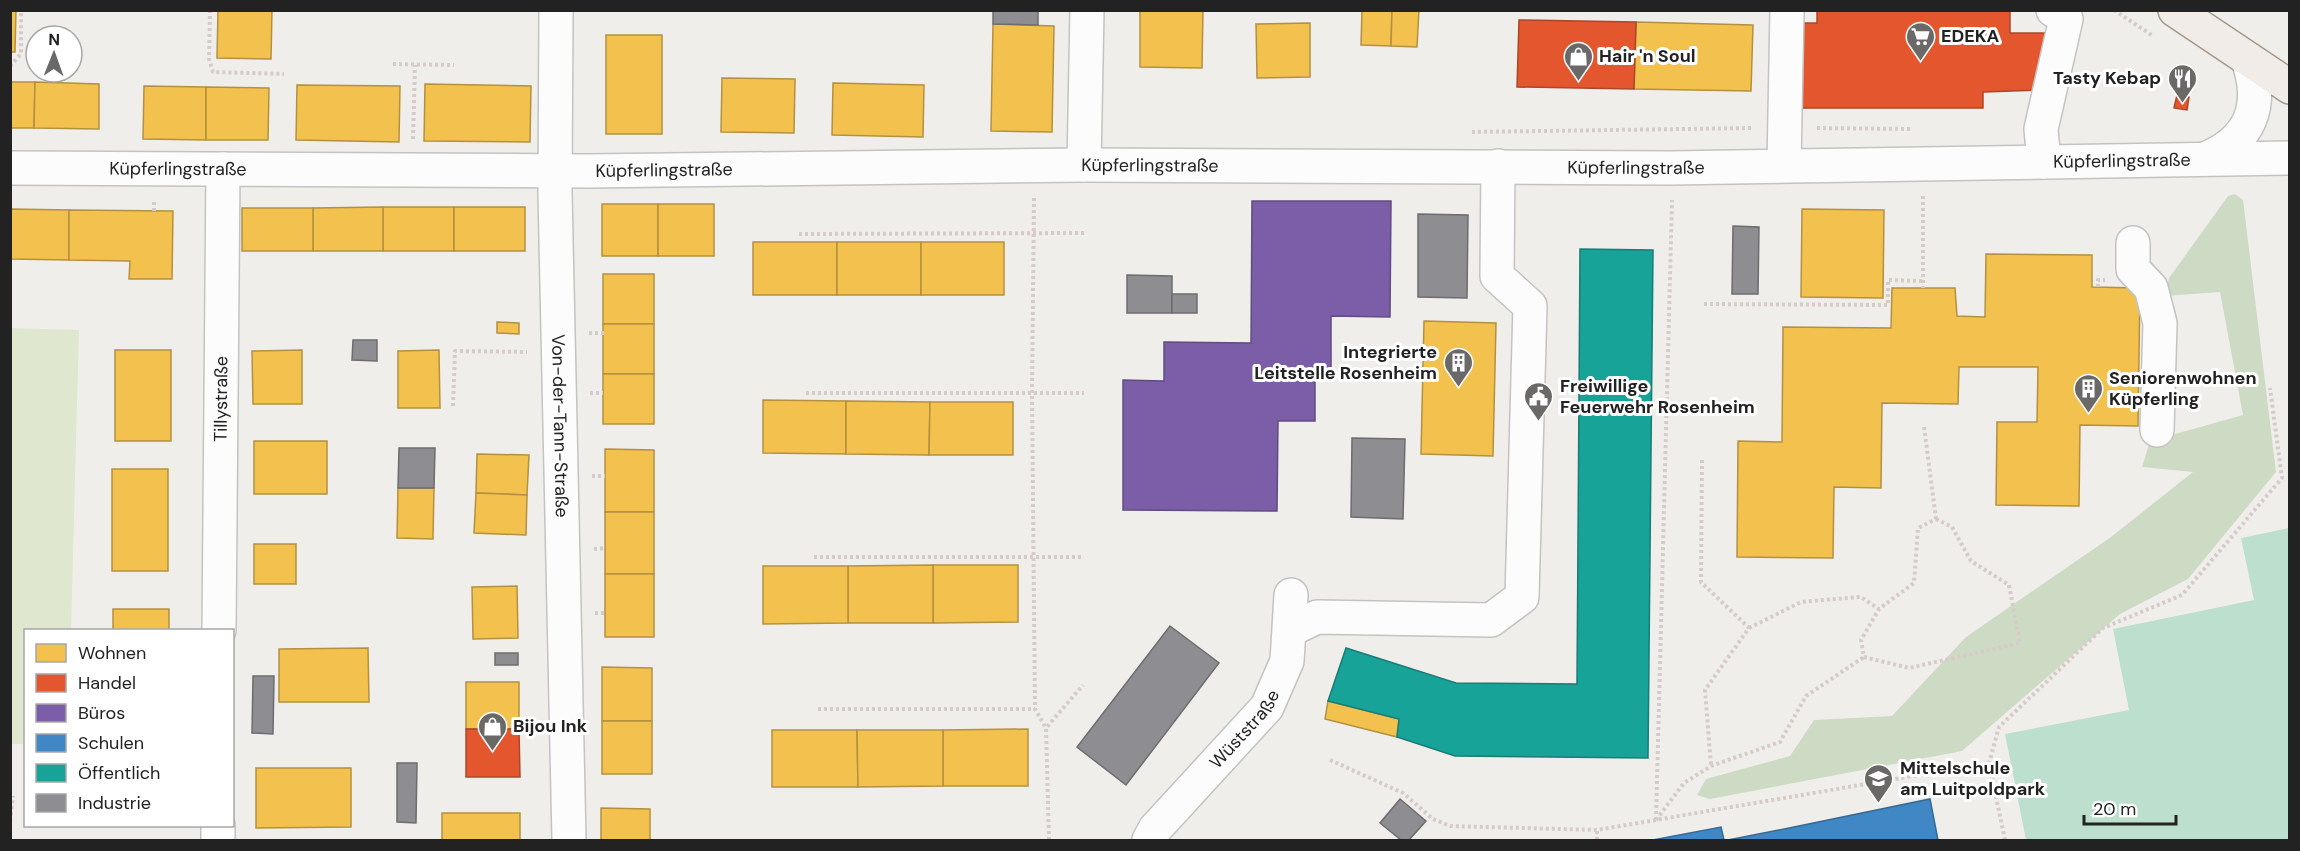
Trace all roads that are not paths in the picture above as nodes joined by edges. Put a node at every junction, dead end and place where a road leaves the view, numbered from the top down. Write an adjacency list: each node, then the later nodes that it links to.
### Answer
1 (556, 10): 16 (street, Von-der-Tann-Straße)
2 (1087, 10): 11 (street)
3 (1787, 10): 12 (street)
4 (2053, 10): 10 (street)
5 (2175, 10): 6 (main road)
6 (2248, 60): 7 (main road); 9 (street)
7 (2289, 87)
8 (2289, 158): 9 (street, Küpferlingstraße)
9 (2205, 159): 10 (street, Küpferlingstraße)
10 (2044, 162): 12 (street, Küpferlingstraße)
11 (1084, 165): 13 (street, Küpferlingstraße); 16 (street, Küpferlingstraße)
12 (1784, 165): 13 (street, Küpferlingstraße)
13 (1498, 166): 21 (street)
14 (10, 168): 15 (street, Küpferlingstraße)
15 (223, 169): 16 (street, Küpferlingstraße); 20 (street, Tillystraße)
16 (555, 171): 22 (street, Von-der-Tann-Straße)
17 (2133, 243): 18 (street)
18 (2157, 430)
19 (1291, 595): 21 (street, Wüststraße)
20 (219, 629)
21 (1290, 630): 23 (street, Wüststraße)
22 (569, 840)
23 (1149, 840)

